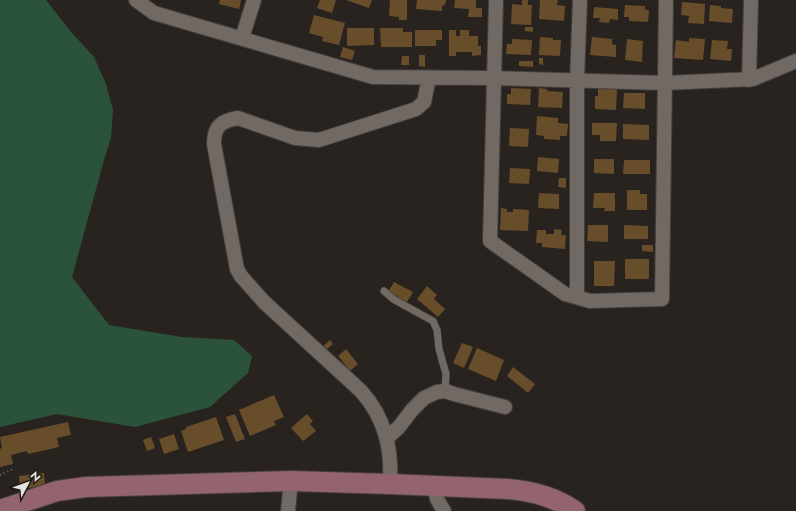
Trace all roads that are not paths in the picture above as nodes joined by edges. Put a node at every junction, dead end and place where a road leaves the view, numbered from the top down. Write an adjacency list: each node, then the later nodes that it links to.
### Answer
1 (136, 0): 7 (street)
2 (254, 0): 7 (street)
3 (496, 0): 10 (street)
4 (580, 0): 11 (street)
5 (666, 0): 13 (street)
6 (751, 0): 12 (street)
7 (242, 38): 9 (street)
8 (796, 61): 12 (street)
9 (429, 78): 10 (street); 18 (street)
10 (493, 78): 11 (street); 15 (street)
11 (577, 80): 13 (street); 15 (street)
12 (749, 80): 13 (street)
13 (665, 83): 15 (street)
14 (384, 291): 16 (lane)
15 (577, 297)
16 (446, 391): 17 (street); 18 (street)
17 (505, 407)
18 (387, 438): 20 (street)
19 (291, 481): 20 (street); 22 (street); 23 (street)
20 (390, 484): 21 (street)
21 (434, 486): 24 (street); 25 (street)
22 (0, 510)
23 (288, 511)
24 (444, 511)
25 (575, 511)

